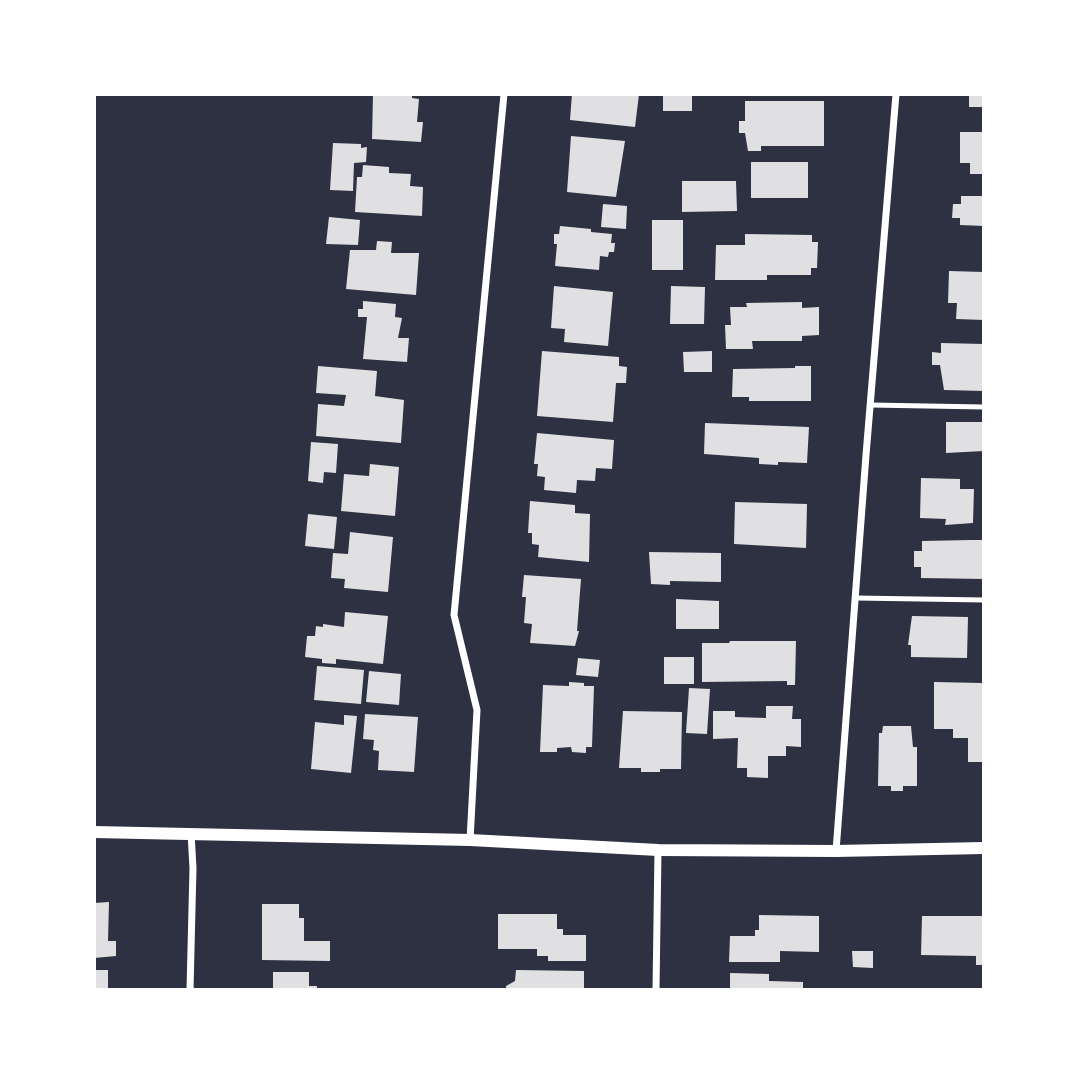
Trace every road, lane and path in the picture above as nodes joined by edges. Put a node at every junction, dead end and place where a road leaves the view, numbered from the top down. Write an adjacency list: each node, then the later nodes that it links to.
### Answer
1 (503, 94): 9 (street)
2 (897, 94): 3 (street)
3 (870, 405): 4 (lane); 5 (street)
4 (984, 407)
5 (855, 598): 6 (lane); 12 (street)
6 (984, 600)
7 (94, 832): 8 (street)
8 (191, 833): 9 (street); 13 (street)
9 (470, 839): 11 (street)
10 (984, 848): 12 (street)
11 (658, 850): 12 (street); 14 (street)
12 (836, 851)
13 (190, 989)
14 (656, 989)

